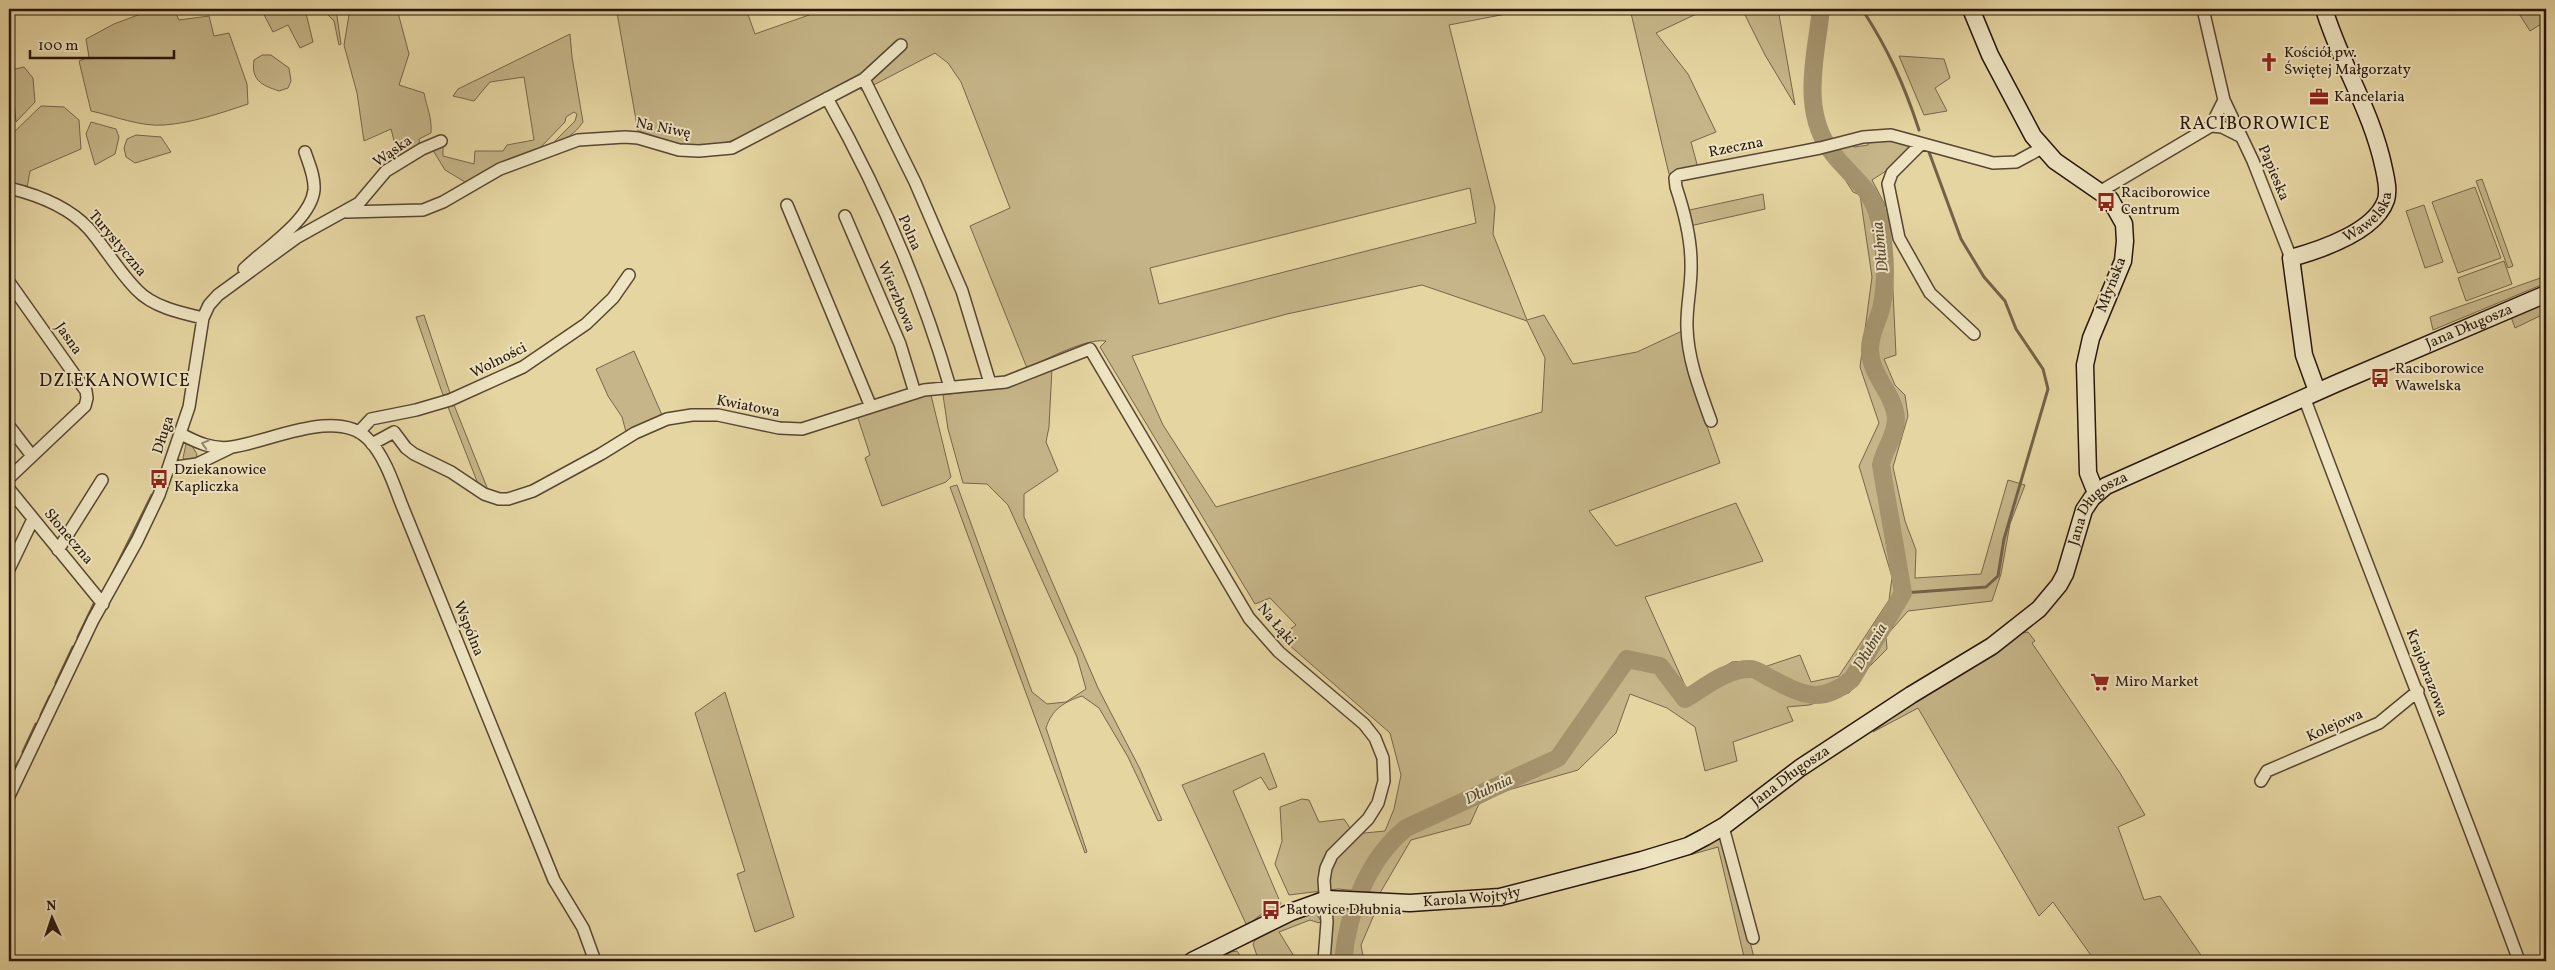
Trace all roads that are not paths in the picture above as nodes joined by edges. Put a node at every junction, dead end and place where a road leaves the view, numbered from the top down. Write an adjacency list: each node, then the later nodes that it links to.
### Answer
1 (1971, 9): 12 (street, Młyńska)
2 (2203, 9): 7 (street)
3 (2324, 9): 19 (street, Wawelska)
4 (901, 45): 5 (street, Na Niwę)
5 (864, 79): 6 (street, Na Niwę); 27 (street)
6 (827, 98): 17 (street, Na Niwę); 28 (street, Polna)
7 (2224, 100): 8 (street); 9 (street)
8 (2211, 126): 9 (street, Papieska); 15 (street)
9 (2240, 136): 19 (street, Papieska)
10 (441, 141): 17 (street, Wąska)
11 (1921, 144): 12 (street, Rzeczna); 25 (street); 32 (street, Rzeczna)
12 (2042, 148): 15 (street, Młyńska)
13 (305, 152): 23 (street)
14 (9, 188): 24 (street, Turystyczna)
15 (2101, 191): 43 (street, Młyńska)
16 (786, 205): 31 (street)
17 (345, 212): 23 (street, Długa)
18 (845, 216): 29 (street, Wierzbowa)
19 (2291, 258): 30 (street)
20 (629, 275): 34 (street, Wolności)
21 (9, 282): 38 (street, Jasna)
22 (2546, 294): 30 (street, Jana Długosza)
23 (218, 295): 24 (street, Długa)
24 (204, 318): 35 (street, Długa)
25 (1974, 334)
26 (1090, 349): 27 (street, Kwiatowa); 52 (street, Na Łąki)
27 (990, 383): 28 (street, Kwiatowa)
28 (950, 387): 29 (street, Kwiatowa)
29 (915, 393): 31 (street, Kwiatowa)
30 (2311, 394): 43 (street, Jana Długosza); 48 (street, Krajobrazowa)
31 (871, 407): 36 (street, Kwiatowa)
32 (1711, 421)
33 (9, 426): 38 (street)
34 (359, 432): 36 (street, Wspólna); 37 (street, Wspólna)
35 (181, 434): 37 (street, Wspólna, one-way to 35); 39 (street, Długa)
36 (372, 444): 54 (street, Wspólna)
37 (230, 448): 39 (street, Wspólna)
38 (32, 456): 40 (street)
39 (169, 468): 47 (street, Długa)
40 (9, 478)
41 (102, 480): 45 (street)
42 (9, 489): 44 (street, Słoneczna)
43 (2096, 493): 51 (street, Jana Długosza)
44 (33, 519): 45 (street, Słoneczna); 46 (street)
45 (58, 550): 47 (street, Słoneczna)
46 (9, 568)
47 (104, 604): 50 (street, Długa)
48 (2418, 691): 49 (street, Kolejowa); 57 (street, Krajobrazowa)
49 (2261, 781)
50 (9, 796)
51 (1723, 827): 52 (street, Karola Wojtyły); 53 (street)
52 (1333, 899): 55 (street, Karola Wojtyły); 56 (street, Na Łąki)
53 (1753, 938)
54 (595, 961)
55 (1192, 961)
56 (1324, 961)
57 (2519, 961)

